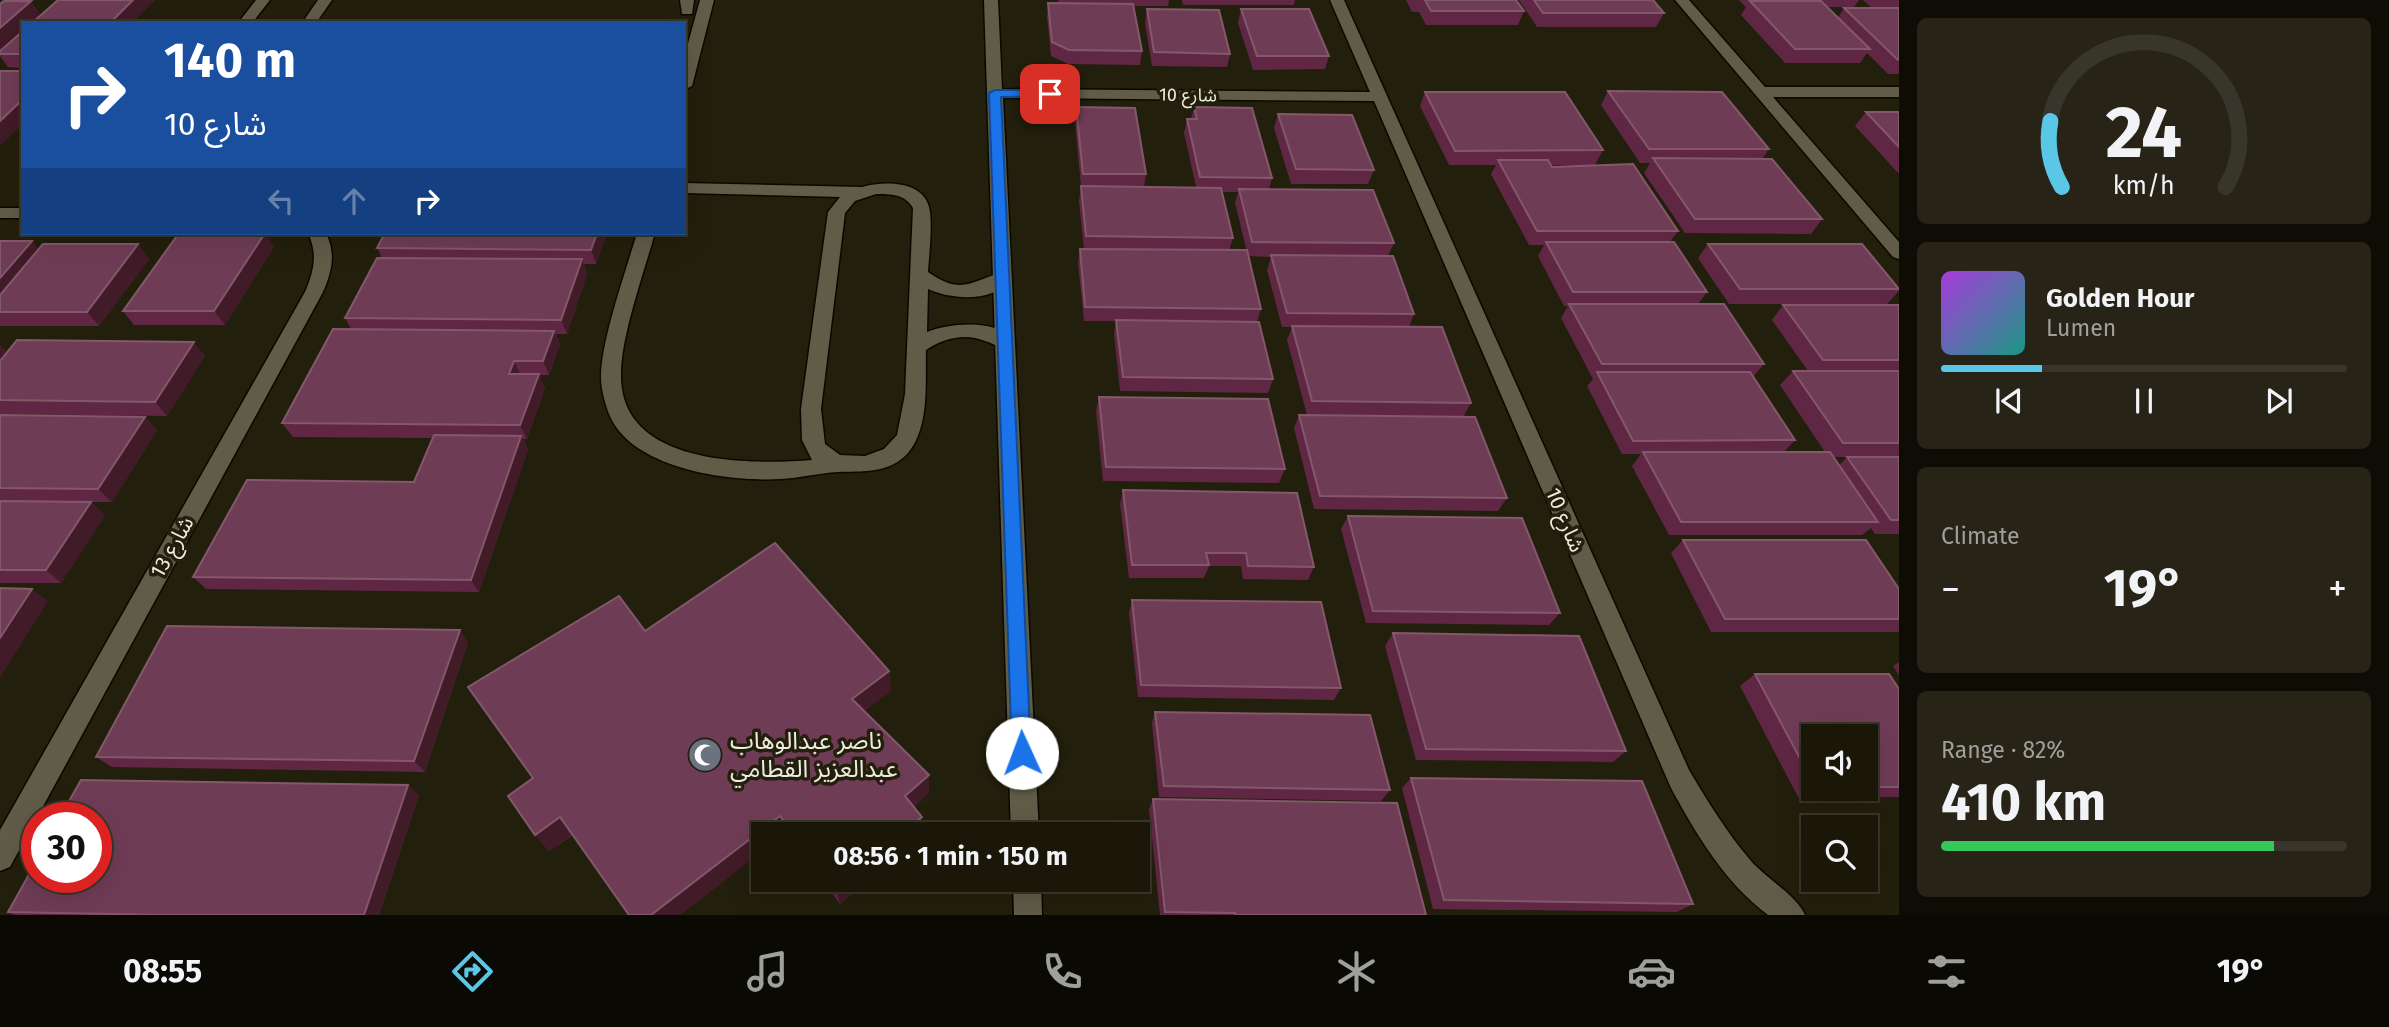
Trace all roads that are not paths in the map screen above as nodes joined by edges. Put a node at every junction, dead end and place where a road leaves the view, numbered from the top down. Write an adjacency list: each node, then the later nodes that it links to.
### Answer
1 (264, 0): 7 (street)
2 (325, 0): 8 (street)
3 (707, 0): 9 (street)
4 (991, 0): 12 (street)
5 (1338, 0): 13 (street, شارع 10)
6 (1682, 0): 10 (street)
7 (247, 21)
8 (310, 21)
9 (686, 79)
10 (1763, 92): 11 (street); 20 (street)
11 (1899, 92)
12 (995, 93): 13 (street, شارع 10); 22 (street)
13 (1382, 97): 30 (street, شارع 10)
14 (686, 188): 15 (street)
15 (860, 192): 21 (street); 25 (street)
16 (0, 213): 17 (street)
17 (21, 213)
18 (318, 235): 27 (street, شارع 13)
19 (645, 235): 25 (street)
20 (1899, 253)
21 (921, 276): 22 (street); 24 (street)
22 (1003, 278): 23 (street)
23 (1005, 342): 24 (street); 26 (street)
24 (917, 346): 25 (street)
25 (841, 463)
26 (1024, 822)
27 (0, 857)
28 (1027, 892): 29 (street)
29 (1028, 915)
30 (1791, 915)

